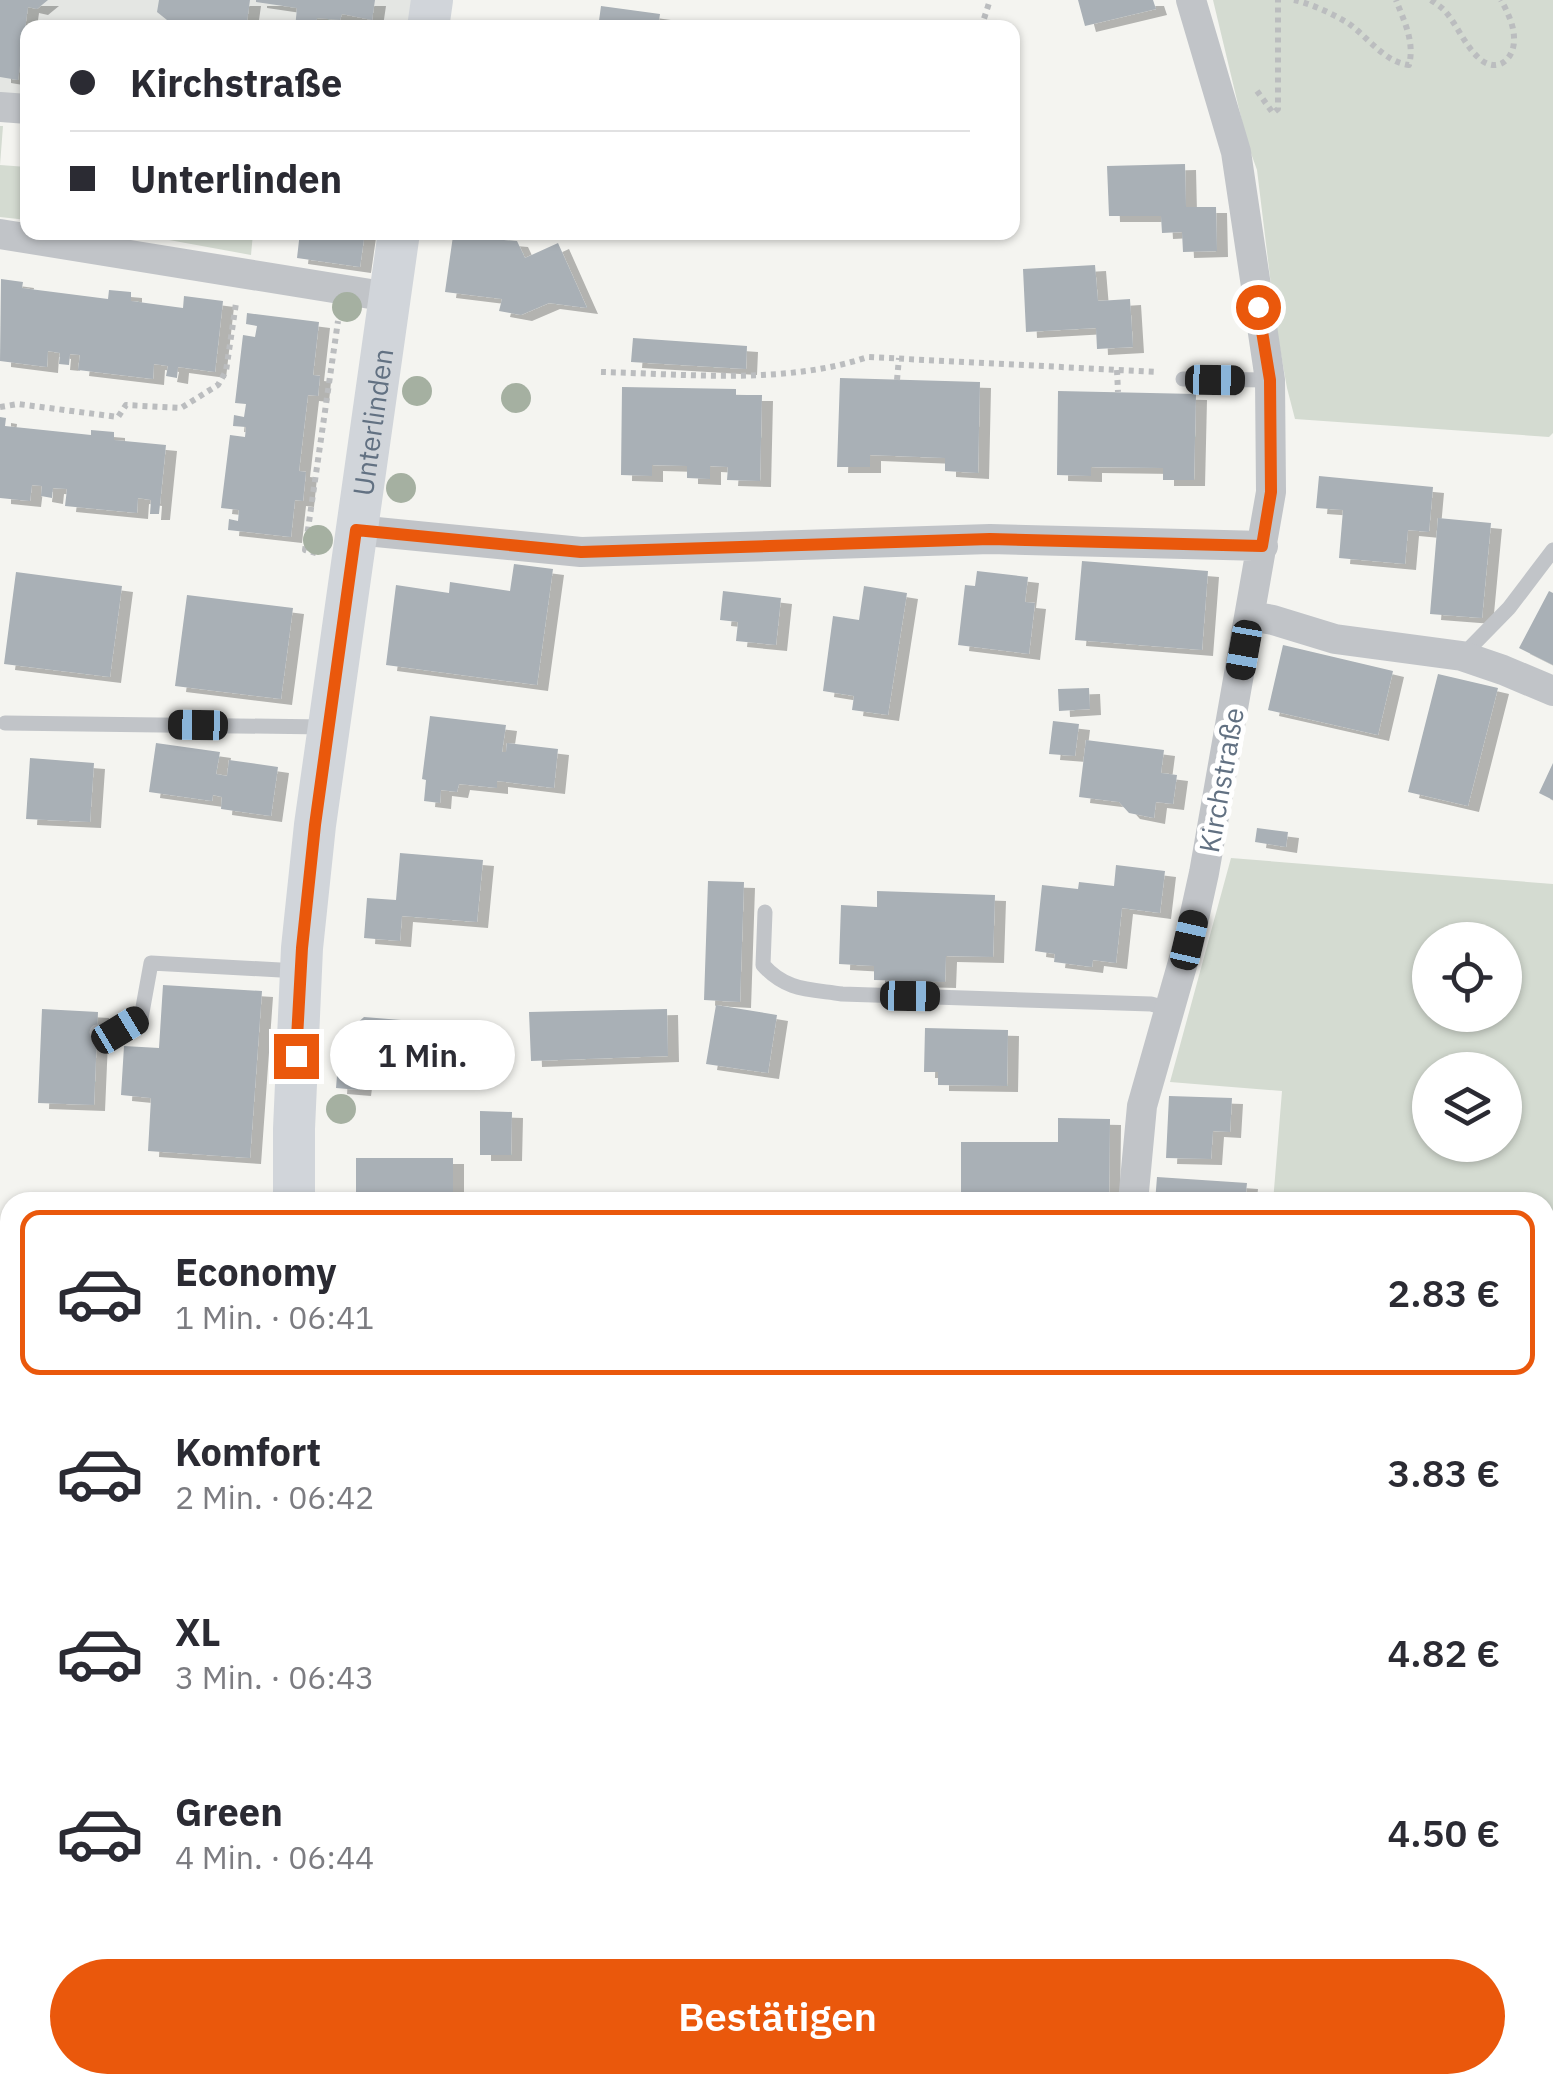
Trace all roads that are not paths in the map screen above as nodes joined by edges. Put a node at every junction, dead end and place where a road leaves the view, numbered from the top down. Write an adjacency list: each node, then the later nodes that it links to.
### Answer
1 (1191, 0): 6 (street, Kirchstraße)
2 (38, 240): 4 (street)
3 (398, 240): 4 (main road, Unterlinden)
4 (389, 297): 7 (main road, Unterlinden)
5 (1182, 379): 6 (lane)
6 (1270, 380): 8 (street, Kirchstraße)
7 (356, 530): 8 (street); 14 (main road, Unterlinden)
8 (1262, 546): 10 (street, Kirchstraße)
9 (1553, 550): 11 (lane)
10 (1250, 616): 11 (street); 17 (street, Kirchstraße)
11 (1462, 656): 12 (street)
12 (1553, 691)
13 (5, 723): 14 (lane)
14 (329, 727): 16 (main road, Unterlinden)
15 (765, 912): 17 (lane)
16 (301, 971): 18 (lane); 19 (main road, Unterlinden)
17 (1170, 1009): 20 (street, Kirchstraße)
18 (97, 1032)
19 (294, 1192)
20 (1134, 1192)

